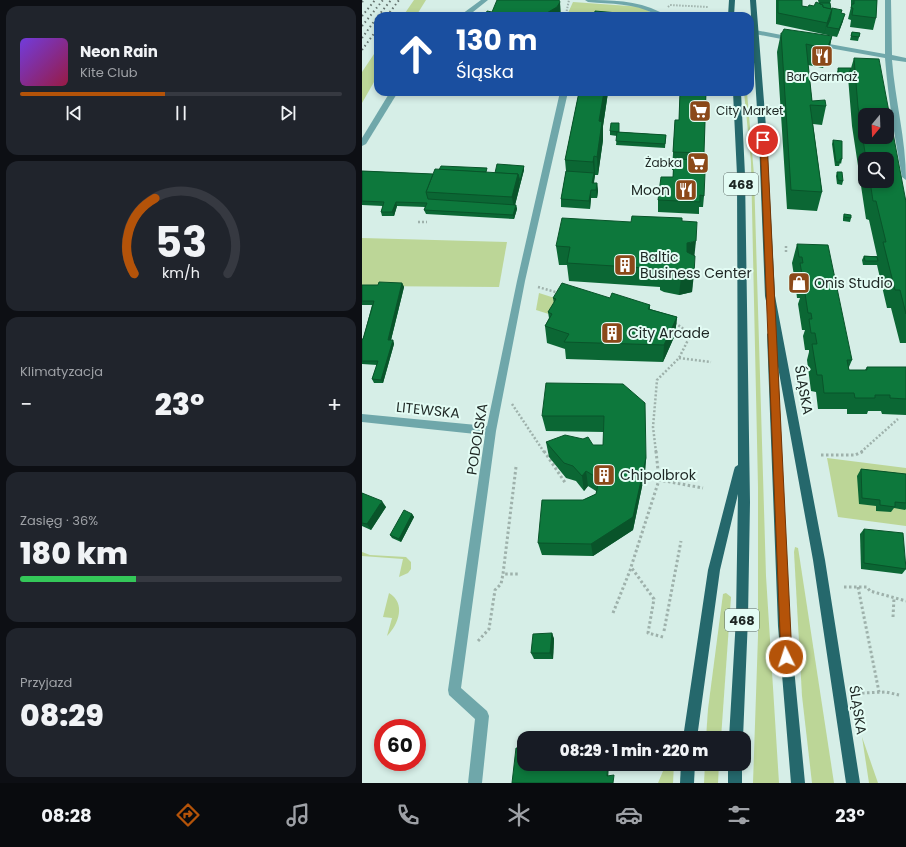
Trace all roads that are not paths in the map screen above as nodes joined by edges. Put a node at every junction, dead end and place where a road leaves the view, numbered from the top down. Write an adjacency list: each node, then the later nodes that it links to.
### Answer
1 (485, 0): 6 (street)
2 (588, 0): 7 (street)
3 (732, 0): 8 (main road)
4 (753, 0): 9 (main road, ŚLĄSKA / 468)
5 (888, 0): 14 (street)
6 (469, 12)
7 (657, 12)
8 (731, 12)
9 (753, 12)
10 (754, 32): 11 (street)
11 (797, 40)
12 (813, 43): 14 (street)
13 (754, 52): 21 (main road, ŚLĄSKA / 468)
14 (888, 57): 15 (street); 20 (street)
15 (906, 60)
16 (392, 96): 19 (street)
17 (563, 96): 23 (street, PODOLSKA)
18 (737, 96): 24 (main road, 468)
19 (362, 144)
20 (906, 177)
21 (770, 296): 32 (main road); 33 (main road, ŚLĄSKA / 468)
22 (362, 418): 23 (street, LITEWSKA)
23 (491, 431): 29 (street, PODOLSKA)
24 (743, 457): 25 (main road); 26 (main road, 468)
25 (691, 731)
26 (736, 731)
27 (688, 771): 30 (main road)
28 (735, 771): 31 (main road)
29 (475, 783)
30 (687, 783)
31 (735, 783)
32 (798, 783)
33 (853, 783)

